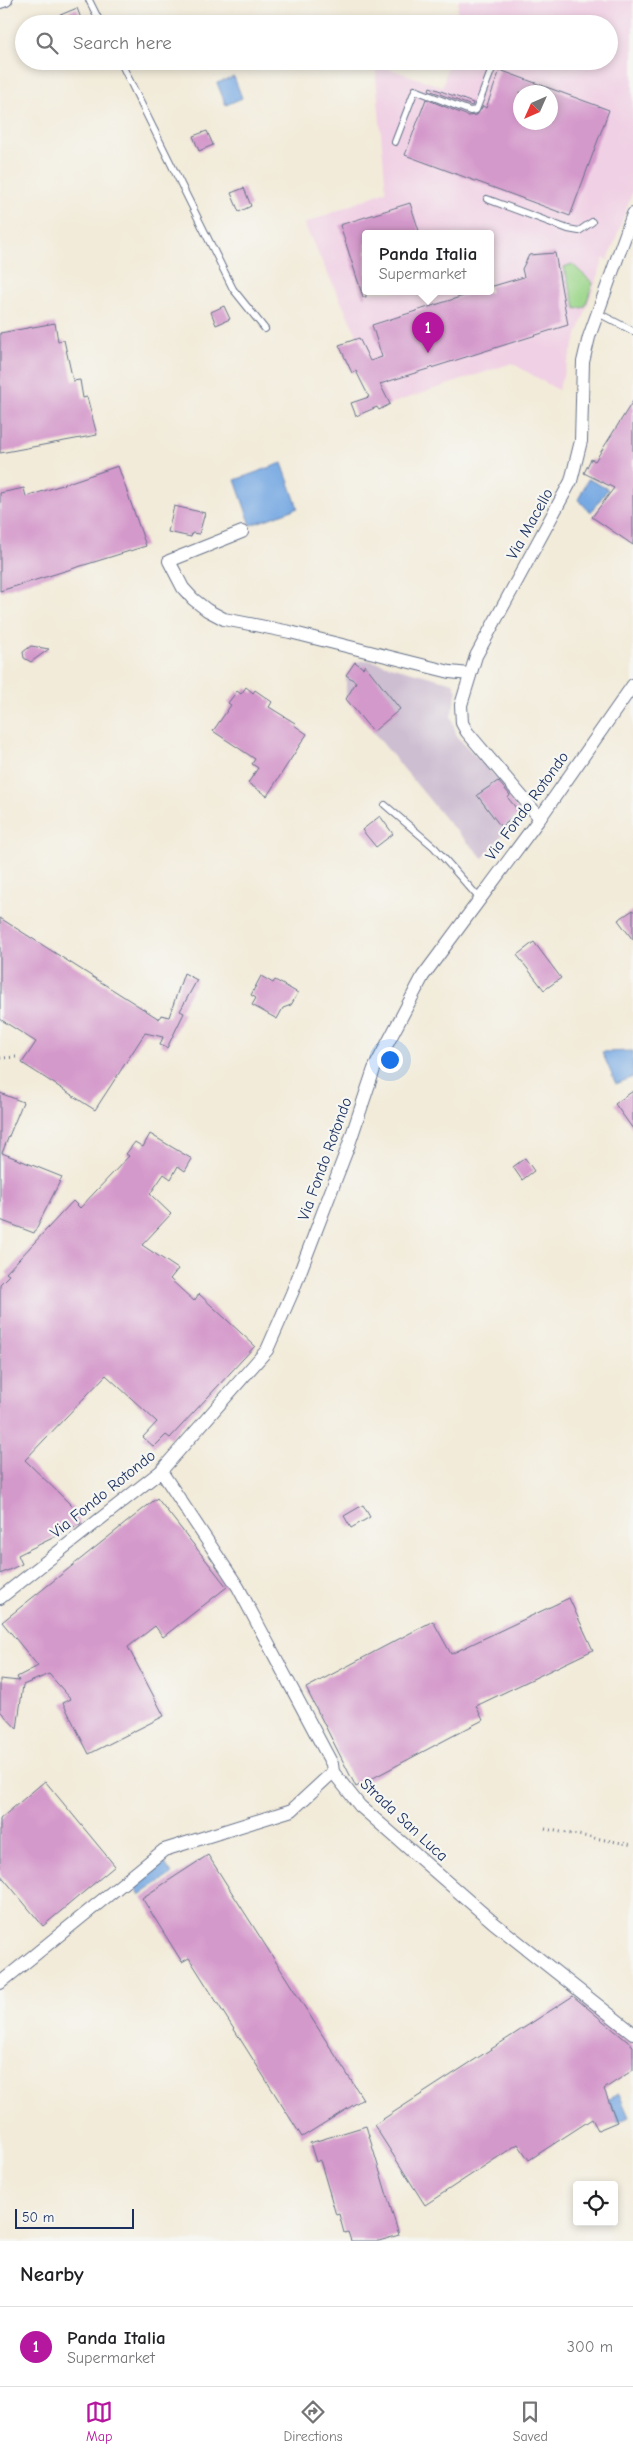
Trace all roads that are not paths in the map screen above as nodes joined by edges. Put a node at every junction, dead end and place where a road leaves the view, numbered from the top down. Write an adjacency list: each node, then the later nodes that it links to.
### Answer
1 (6, 0): 3 (street)
2 (90, 0): 4 (lane)
3 (0, 2)
4 (97, 15)
5 (124, 70): 12 (lane)
6 (492, 70): 7 (lane)
7 (395, 142)
8 (487, 200): 10 (lane)
9 (633, 214): 11 (street, Via Macello)
10 (592, 222)
11 (598, 313): 13 (lane); 15 (street, Via Macello)
12 (265, 330)
13 (633, 331)
14 (242, 532): 15 (street)
15 (469, 674): 18 (street, Via Macello)
16 (633, 685): 18 (street, Via Fondo Rotondo)
17 (385, 805): 19 (lane)
18 (540, 818): 19 (street, Via Fondo Rotondo)
19 (480, 899): 20 (street, Via Fondo Rotondo)
20 (162, 1471): 21 (street, Via Fondo Rotondo); 22 (street, Strada San Luca)
21 (0, 1598)
22 (333, 1772): 23 (street); 24 (street, Strada San Luca)
23 (0, 1983)
24 (633, 2033)

